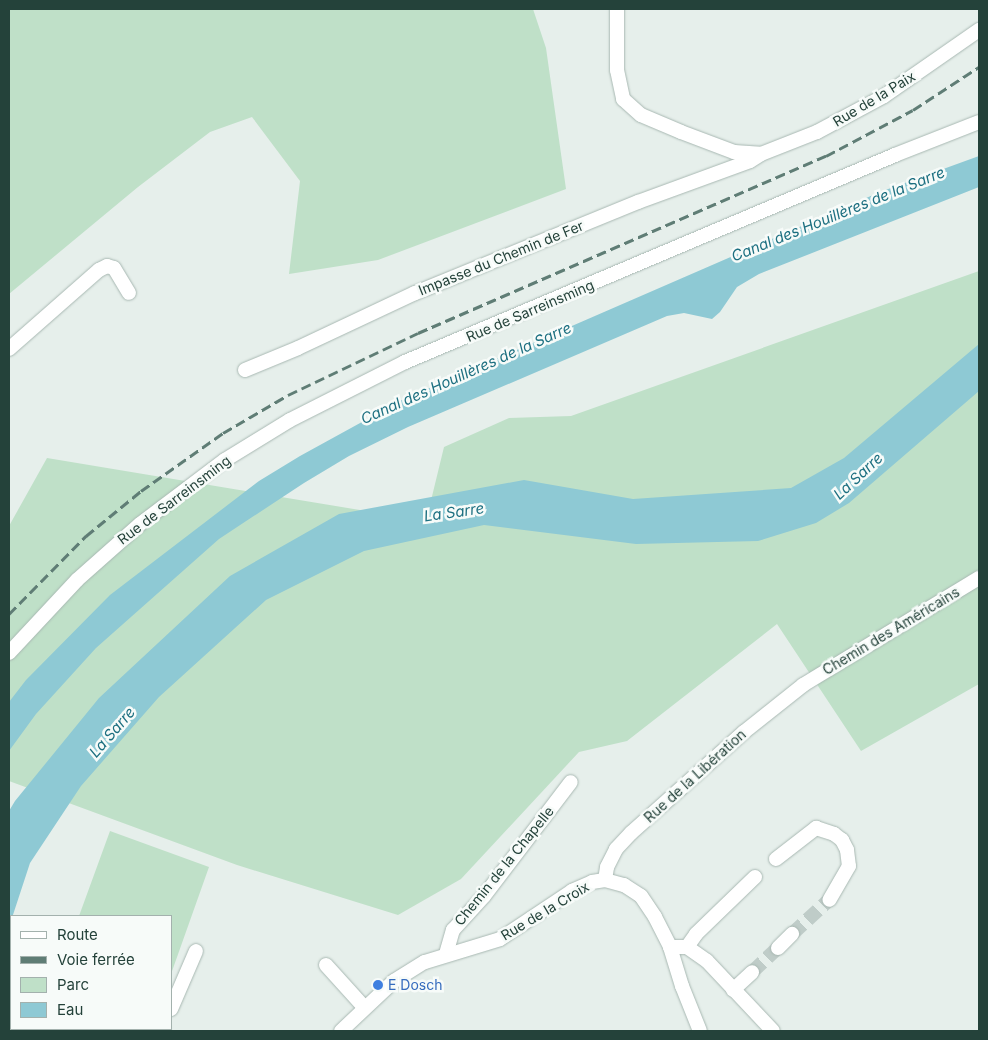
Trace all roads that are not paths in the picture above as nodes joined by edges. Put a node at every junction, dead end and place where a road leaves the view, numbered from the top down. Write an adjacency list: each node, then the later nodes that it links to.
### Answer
1 (617, 9): 4 (street)
2 (979, 30): 4 (street, Rue de la Paix)
3 (979, 122): 9 (street, Rue de Sarreinsming)
4 (761, 154): 7 (street, Impasse du Chemin de Fer)
5 (129, 293): 6 (street)
6 (9, 349)
7 (245, 370)
8 (979, 578): 10 (street, Chemin des Américains)
9 (9, 653)
10 (803, 685): 14 (street, Rue de la Libération)
11 (571, 782): 21 (street, Chemin de la Chapelle)
12 (776, 859): 15 (street)
13 (755, 876): 18 (street)
14 (605, 880): 17 (street, Rue de la Croix); 21 (street, Rue de la Croix)
15 (829, 900)
16 (792, 934): 19 (street)
17 (670, 947): 18 (street); 28 (street)
18 (688, 947): 24 (street)
19 (778, 948)
20 (196, 951): 25 (street)
21 (446, 954): 26 (street, Rue de la Croix)
22 (326, 965): 26 (street)
23 (752, 972): 24 (street)
24 (733, 990): 29 (street)
25 (172, 1007)
26 (364, 1007): 27 (street, Rue de la Croix)
27 (341, 1031)
28 (700, 1031)
29 (773, 1031)

